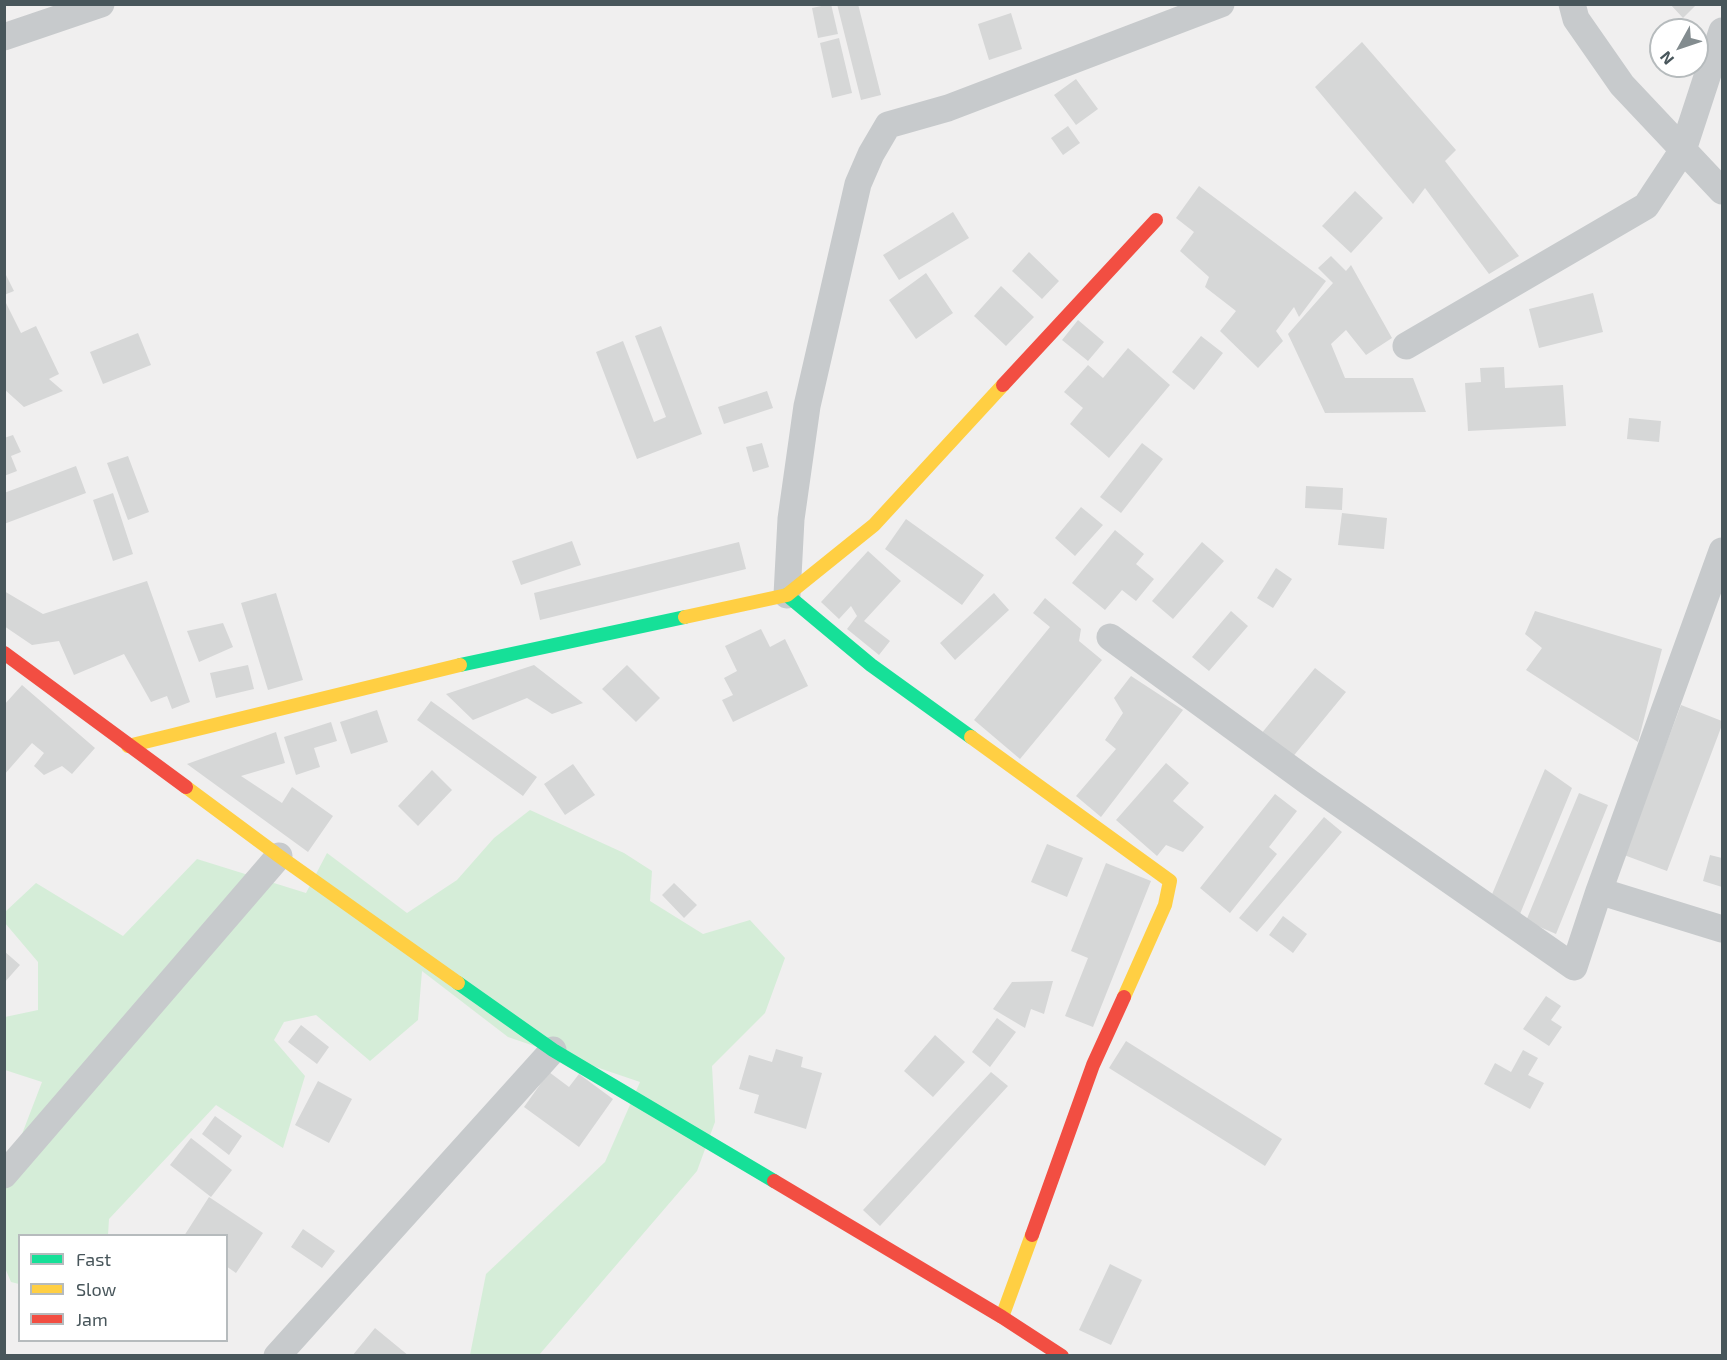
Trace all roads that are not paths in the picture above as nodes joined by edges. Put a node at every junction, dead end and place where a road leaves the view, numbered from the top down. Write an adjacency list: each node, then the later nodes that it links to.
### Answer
1 (101, 4): 5 (street)
2 (1221, 4): 11 (street)
3 (1572, 4): 6 (street)
4 (1722, 31): 6 (street)
5 (4, 37)
6 (1683, 150): 7 (street); 9 (street)
7 (1722, 191)
8 (1156, 220): 11 (street)
9 (1406, 345)
10 (1722, 551): 16 (street)
11 (787, 595): 14 (street); 20 (street)
12 (1110, 637): 16 (street)
13 (9, 664): 14 (street)
14 (128, 746): 15 (street)
15 (279, 856): 18 (street); 19 (street)
16 (1599, 891): 17 (street)
17 (1722, 929)
18 (553, 1050): 20 (street); 21 (street)
19 (4, 1175)
20 (1002, 1317): 22 (street)
21 (277, 1356)
22 (1062, 1356)

